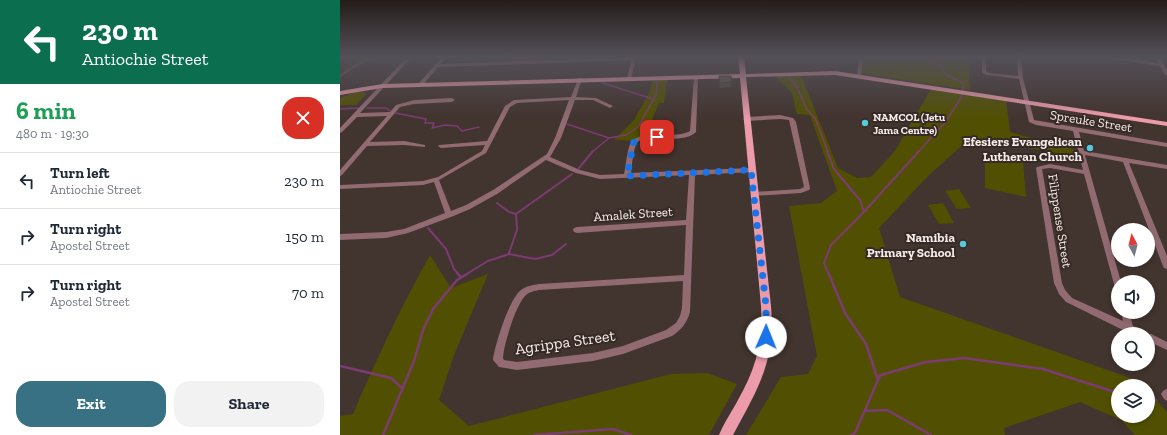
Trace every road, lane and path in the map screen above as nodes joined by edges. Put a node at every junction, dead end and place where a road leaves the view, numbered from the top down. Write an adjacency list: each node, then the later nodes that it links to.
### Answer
1 (390, 77): 13 (street)
2 (427, 77): 12 (street)
3 (645, 77): 9 (main road)
4 (674, 77): 9 (main road)
5 (693, 77): 40 (street)
6 (743, 77): 21 (main road)
7 (880, 77): 17 (main road)
8 (1015, 77): 10 (street)
9 (629, 78): 11 (main road)
10 (1021, 78): 17 (street)
11 (579, 80): 12 (main road); 15 (street)
12 (420, 85): 13 (main road)
13 (382, 86): 14 (main road); 20 (street)
14 (340, 93)
15 (573, 98): 18 (street); 26 (street); 33 (street)
16 (452, 100): 19 (street)
17 (1027, 100): 22 (main road); 23 (main road); 24 (street, Spreuke Street)
18 (610, 106)
19 (390, 114): 20 (street); 27 (street)
20 (355, 115): 25 (street)
21 (746, 119): 36 (main road); 43 (street)
22 (1167, 120)
23 (1167, 124)
24 (1075, 129): 28 (street, Spreuke Street); 32 (street)
25 (341, 130)
26 (489, 143): 30 (street); 41 (street)
27 (365, 144): 29 (street); 39 (street)
28 (1165, 144): 31 (street)
29 (423, 146)
30 (441, 146)
31 (1167, 151)
32 (1083, 153): 34 (street); 38 (street)
33 (546, 158): 40 (street); 44 (street)
34 (1126, 160): 35 (street); 48 (street)
35 (1167, 167)
36 (751, 170): 37 (street); 43 (main road)
37 (692, 173): 40 (street); 45 (street, Agrippa Street)
38 (1088, 173): 49 (street); 51 (street, Filippense Street)
39 (340, 174)
40 (627, 176)
41 (436, 180): 42 (street); 44 (street)
42 (340, 187)
43 (754, 194): 54 (main road)
44 (449, 215): 47 (street)
45 (690, 222): 46 (street, Amalek Street); 50 (street, Agrippa Street)
46 (577, 230)
47 (340, 237)
48 (1167, 266)
49 (1116, 275)
50 (687, 278): 50 (street, Agrippa Street)
51 (1126, 327)
52 (1155, 340): 53 (street)
53 (1167, 346)
54 (726, 435)

